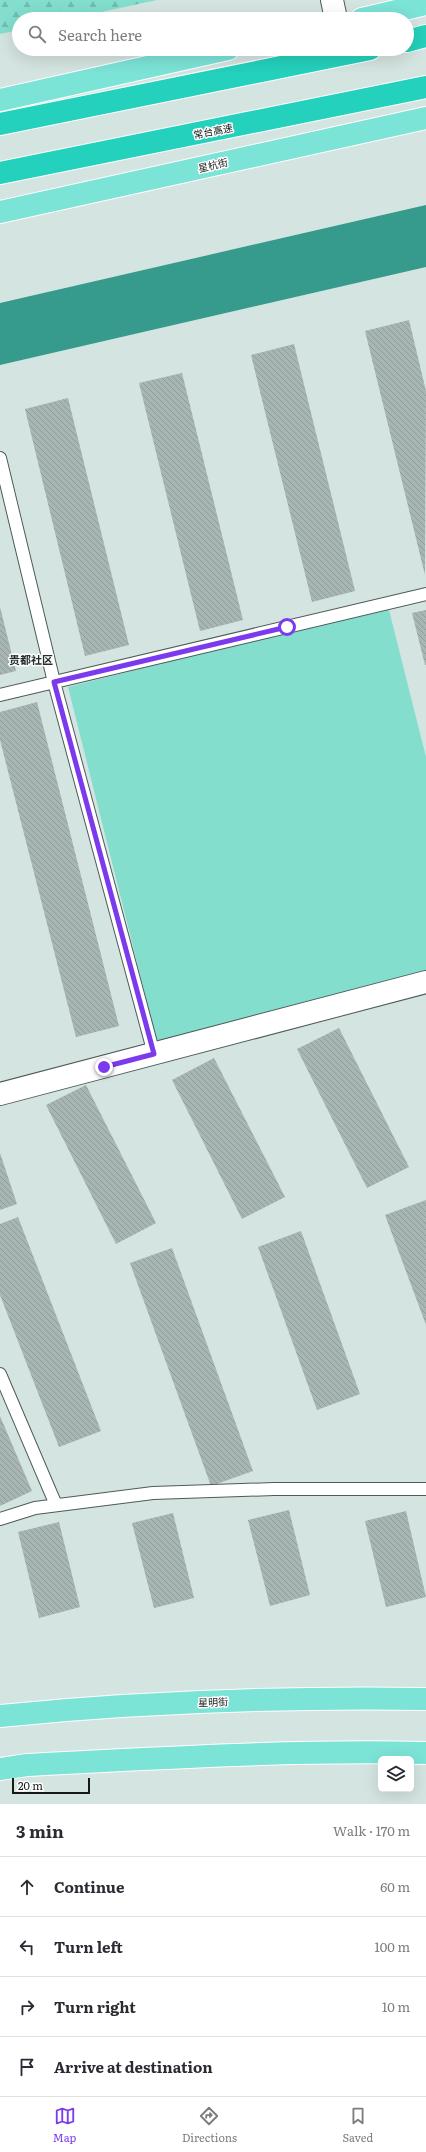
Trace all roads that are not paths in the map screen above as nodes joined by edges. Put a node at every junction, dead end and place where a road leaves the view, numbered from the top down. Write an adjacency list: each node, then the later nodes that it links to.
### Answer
1 (332, 0): 3 (street)
2 (426, 4): 4 (main road)
3 (335, 12)
4 (392, 12)
5 (426, 36): 6 (highway)
6 (414, 39)
7 (197, 56): 10 (main road)
8 (335, 56): 12 (highway)
9 (426, 87): 13 (highway, 常台高速)
10 (0, 100)
11 (426, 118): 14 (main road, 星杭街)
12 (0, 124)
13 (0, 173)
14 (0, 212)
15 (0, 458): 17 (lane)
16 (426, 594): 17 (lane)
17 (54, 682): 18 (lane); 20 (lane)
18 (0, 695)
19 (426, 982): 20 (street)
20 (154, 1054): 21 (street)
21 (0, 1094)
22 (0, 1374): 24 (lane)
23 (426, 1489): 24 (lane)
24 (56, 1505): 25 (lane)
25 (0, 1519)
26 (426, 1699): 27 (main road, 星明街)
27 (0, 1716)
28 (426, 1753): 29 (main road)
29 (0, 1769)

